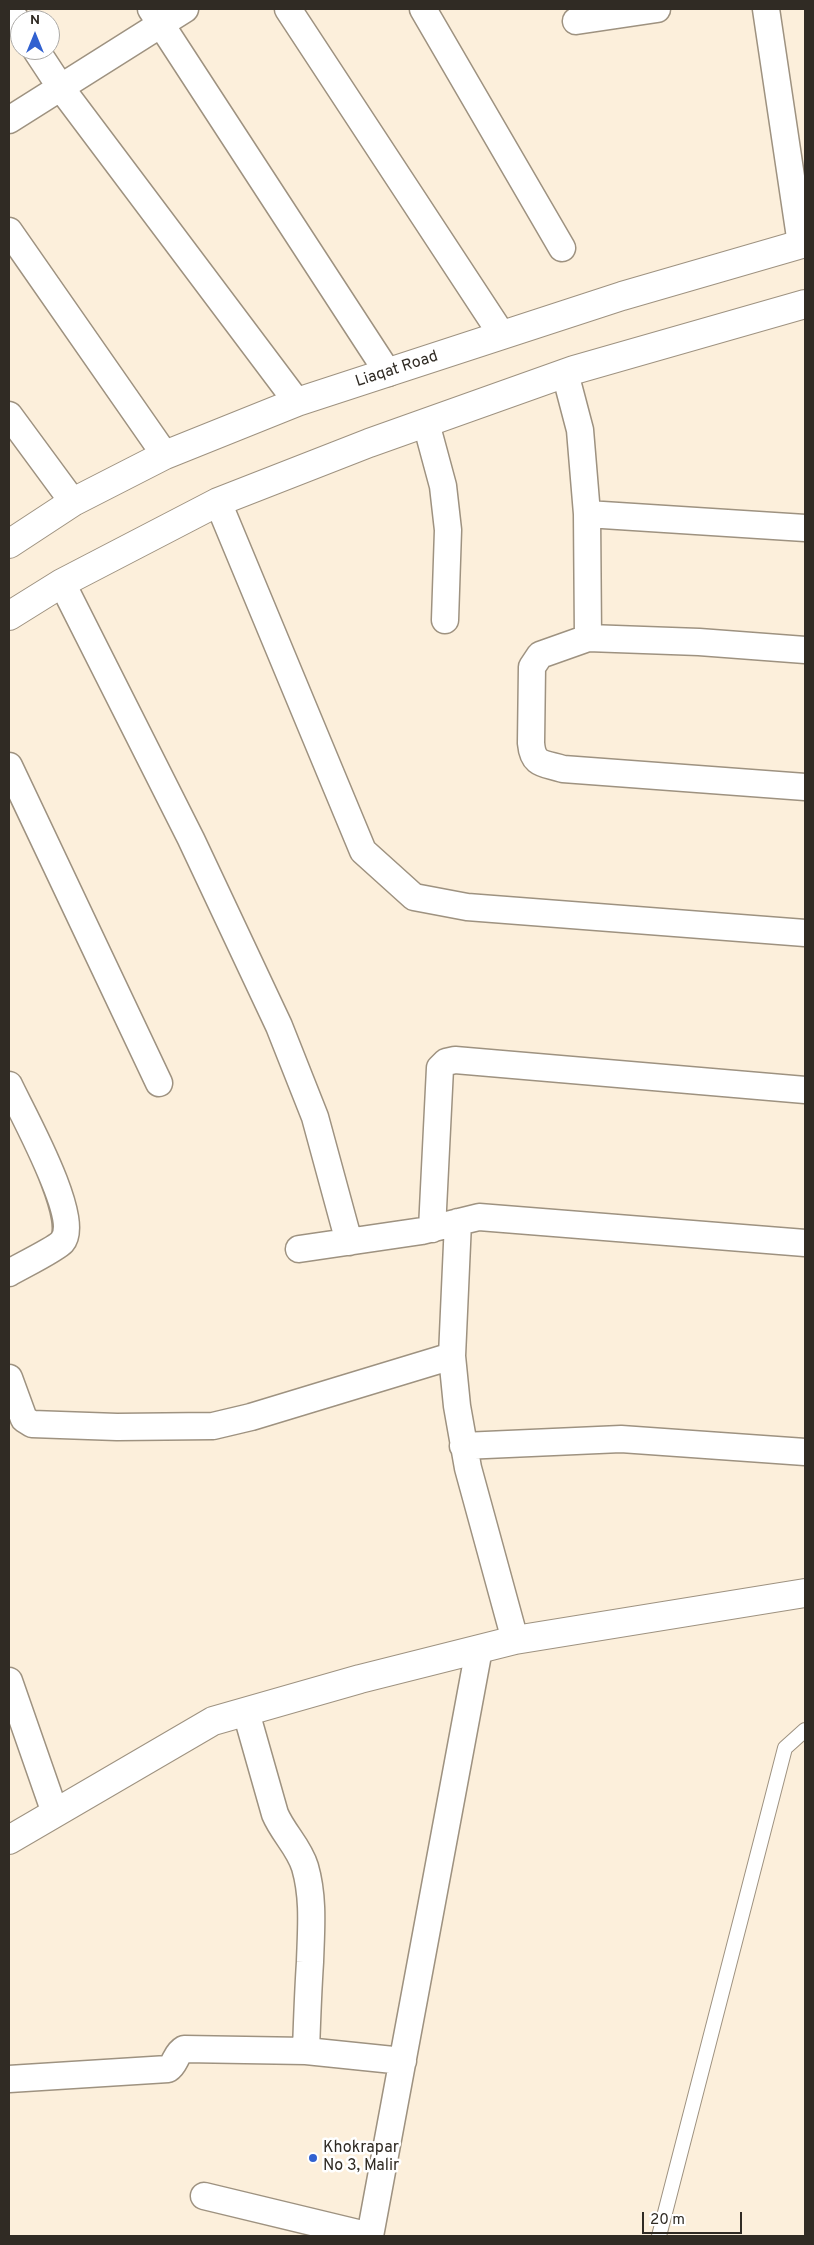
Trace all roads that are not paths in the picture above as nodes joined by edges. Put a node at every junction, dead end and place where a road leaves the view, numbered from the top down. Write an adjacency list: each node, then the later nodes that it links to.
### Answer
1 (185, 9): 6 (street)
2 (288, 9): 15 (street)
3 (423, 9): 13 (street)
4 (657, 9): 7 (street)
5 (766, 9): 12 (street)
6 (157, 16): 9 (street); 16 (street)
7 (576, 21)
8 (43, 60): 9 (street)
9 (61, 88): 10 (street); 18 (street)
10 (9, 120)
11 (9, 232): 21 (street)
12 (803, 244): 15 (main road, Liaqat Road)
13 (562, 248)
14 (805, 304): 17 (main road)
15 (502, 335): 16 (main road, Liaqat Road)
16 (388, 373): 18 (main road, Liaqat Road)
17 (565, 373): 20 (main road); 24 (street)
18 (297, 402): 21 (main road, Liaqat Road)
19 (9, 415): 22 (street)
20 (426, 423): 23 (main road); 29 (street)
21 (165, 456): 22 (main road, Liaqat Road)
22 (73, 502): 26 (main road, Liaqat Road)
23 (218, 502): 27 (main road); 34 (street)
24 (587, 514): 25 (street); 30 (street)
25 (805, 528)
26 (9, 544)
27 (62, 583): 28 (main road); 40 (street)
28 (9, 616)
29 (445, 620)
30 (588, 638): 31 (street); 33 (street)
31 (805, 650)
32 (9, 766): 35 (street)
33 (805, 787)
34 (805, 933)
35 (159, 1083)
36 (9, 1085): 43 (street)
37 (805, 1090): 39 (street)
38 (458, 1222): 39 (street); 41 (street); 44 (street)
39 (432, 1229): 40 (street)
40 (349, 1242): 42 (street)
41 (805, 1243)
42 (300, 1249)
43 (9, 1273)
44 (452, 1356): 45 (street); 46 (street)
45 (9, 1378)
46 (463, 1446): 47 (street); 49 (street)
47 (805, 1452)
48 (805, 1593): 49 (main road)
49 (515, 1640): 50 (main road)
50 (479, 1649): 52 (main road); 57 (street)
51 (9, 1681): 54 (street)
52 (246, 1712): 54 (main road); 56 (street)
53 (805, 1730): 61 (lane)
54 (55, 1813): 55 (main road)
55 (9, 1840)
56 (306, 2050): 57 (street); 58 (street)
57 (403, 2060): 60 (street)
58 (9, 2079)
59 (204, 2196): 60 (street)
60 (370, 2236)
61 (658, 2236)

